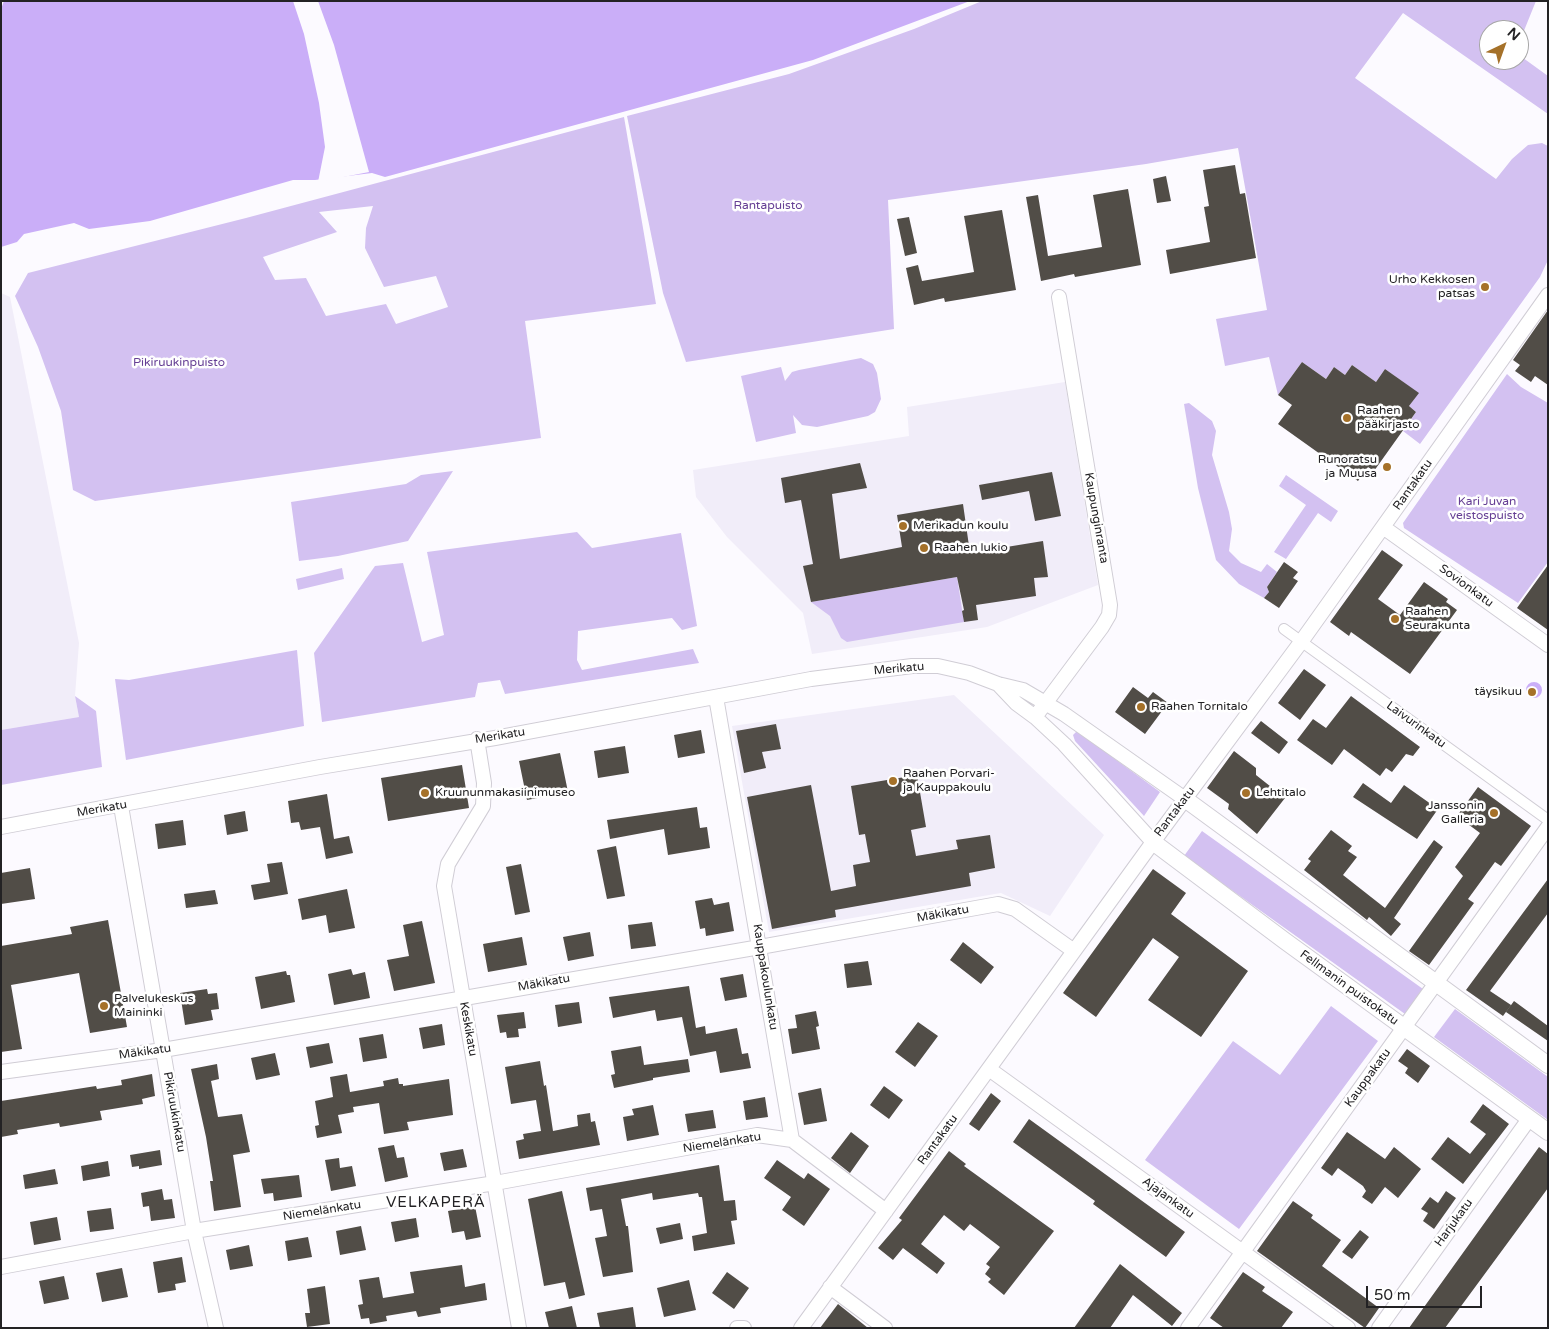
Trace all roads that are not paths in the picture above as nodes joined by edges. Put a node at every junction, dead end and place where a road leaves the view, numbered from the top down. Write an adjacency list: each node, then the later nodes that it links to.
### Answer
1 (1548, 295): 3 (street, Rantakatu)
2 (1059, 297): 9 (street, Kaupunginranta)
3 (1383, 527): 5 (street, Rantakatu); 6 (street, Sovionkatu)
4 (1284, 629): 5 (street, Laivurinkatu)
5 (1301, 642): 12 (street, Rantakatu); 14 (street, Laivurinkatu)
6 (1548, 645)
7 (998, 684): 8 (street, Merikatu); 9 (street, Merikatu); 10 (street, Merikatu)
8 (716, 697): 11 (street, Merikatu); 18 (street, Kauppakoulunkatu)
9 (1046, 702): 10 (street, Kaupunginranta); 12 (street, Merikatu)
10 (1035, 717): 17 (street, Merikatu)
11 (477, 740): 13 (street, Merikatu); 21 (street, Keskikatu)
12 (1185, 799): 17 (street, Rantakatu); 20 (street)
13 (121, 806): 15 (street, Merikatu); 23 (street, Pikiruukinkatu)
14 (1548, 820)
15 (1, 827)
16 (1548, 827): 20 (street, Kauppakatu)
17 (1153, 842): 19 (street, Rantakatu); 22 (street, Fellmanin puistokatu)
18 (760, 947): 19 (street, Mäkikatu); 21 (street, Mäkikatu); 29 (street, Kauppakoulunkatu)
19 (1074, 951): 25 (street, Rantakatu)
20 (1435, 983): 22 (street, Kauppakatu); 24 (street)
21 (462, 997): 23 (street, Mäkikatu); 30 (street, Keskikatu)
22 (1404, 1028): 27 (street, Fellmanin puistokatu); 33 (street, Kauppakatu)
23 (163, 1050): 26 (street, Mäkikatu); 32 (street, Pikiruukinkatu)
24 (1548, 1065)
25 (989, 1069): 31 (street, Rantakatu); 33 (street, Ajajankatu)
26 (1, 1072)
27 (1529, 1119): 28 (street, Fellmanin puistokatu); 44 (street, Harjukatu)
28 (1548, 1132)
29 (792, 1140): 30 (street, Niemelänkatu); 31 (street)
30 (495, 1183): 32 (street, Niemelänkatu); 37 (street, Keskikatu)
31 (886, 1211): 35 (street, Rantakatu)
32 (194, 1231): 34 (street, Niemelänkatu); 36 (street, Pikiruukinkatu)
33 (1242, 1252): 42 (street, Kauppakatu); 43 (street, Ajajankatu)
34 (1, 1267)
35 (830, 1288): 40 (street, Rantakatu); 41 (street)
36 (216, 1328)
37 (519, 1328)
38 (736, 1328): 39 (street)
39 (744, 1328)
40 (800, 1328)
41 (885, 1328)
42 (1188, 1328)
43 (1348, 1328)
44 (1379, 1328)

